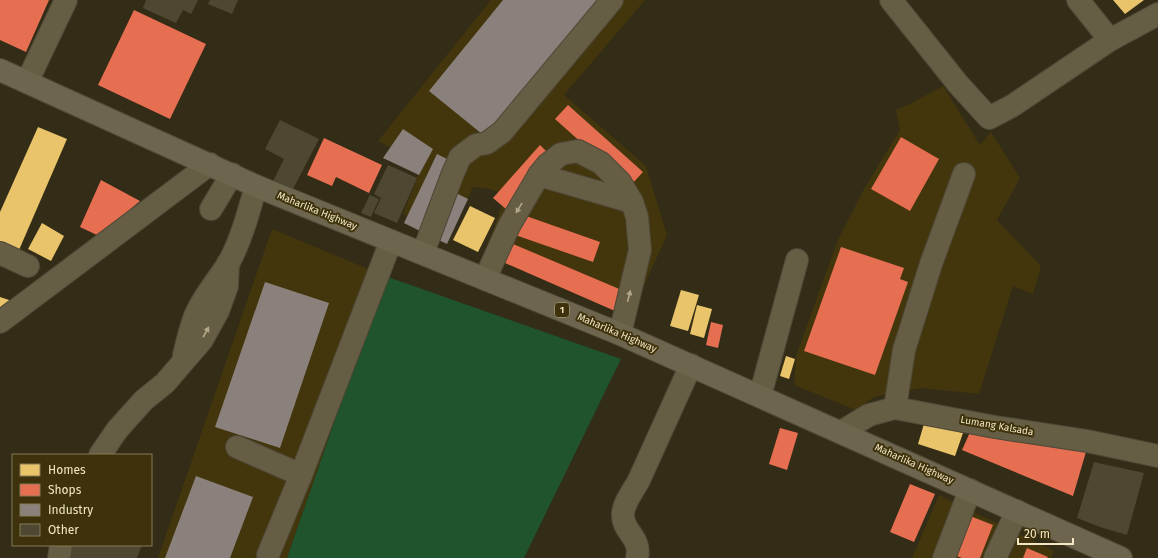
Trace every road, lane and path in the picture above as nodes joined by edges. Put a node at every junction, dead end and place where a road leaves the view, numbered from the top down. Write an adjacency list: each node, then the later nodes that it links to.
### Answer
1 (66, 0): 8 (street)
2 (612, 0): 18 (street)
3 (891, 0): 6 (street)
4 (1078, 0): 6 (street)
5 (1158, 14): 6 (street)
6 (1110, 40)
7 (0, 70): 8 (main road, Maharlika Highway / 1)
8 (27, 82): 9 (main road, Maharlika Highway / 1)
9 (210, 164): 10 (main road, Maharlika Highway / 1); 22 (street)
10 (232, 174): 13 (main road, Maharlika Highway / 1); 15 (street)
11 (539, 174): 14 (street); 14 (street); 21 (street, one-way to 21)
12 (964, 174): 26 (street)
13 (256, 186): 16 (main road, Maharlika Highway / 1); 29 (street)
14 (632, 202): 23 (street, one-way to 14)
15 (211, 209)
16 (391, 241): 18 (main road, Maharlika Highway / 1); 31 (street)
17 (0, 253): 20 (street)
18 (423, 254): 21 (main road, Maharlika Highway / 1)
19 (798, 260): 25 (street)
20 (28, 266)
21 (486, 279): 23 (main road, Maharlika Highway / 1)
22 (0, 322)
23 (620, 334): 24 (main road, Maharlika Highway / 1)
24 (691, 365): 25 (main road, Maharlika Highway / 1); 37 (street)
25 (760, 396): 27 (main road, Maharlika Highway / 1)
26 (895, 408): 27 (street, Lumang Kalsada); 30 (street, Lumang Kalsada)
27 (841, 432): 32 (main road, Maharlika Highway / 1)
28 (237, 447): 31 (street)
29 (101, 454)
30 (1158, 456)
31 (301, 475): 35 (street)
32 (970, 490): 33 (main road, Maharlika Highway / 1); 38 (street)
33 (1017, 512): 39 (street); 40 (main road, Maharlika Highway / 1)
34 (61, 546): 36 (street)
35 (268, 555)
36 (59, 558)
37 (637, 558)
38 (944, 558)
39 (995, 558)
40 (1121, 558)

